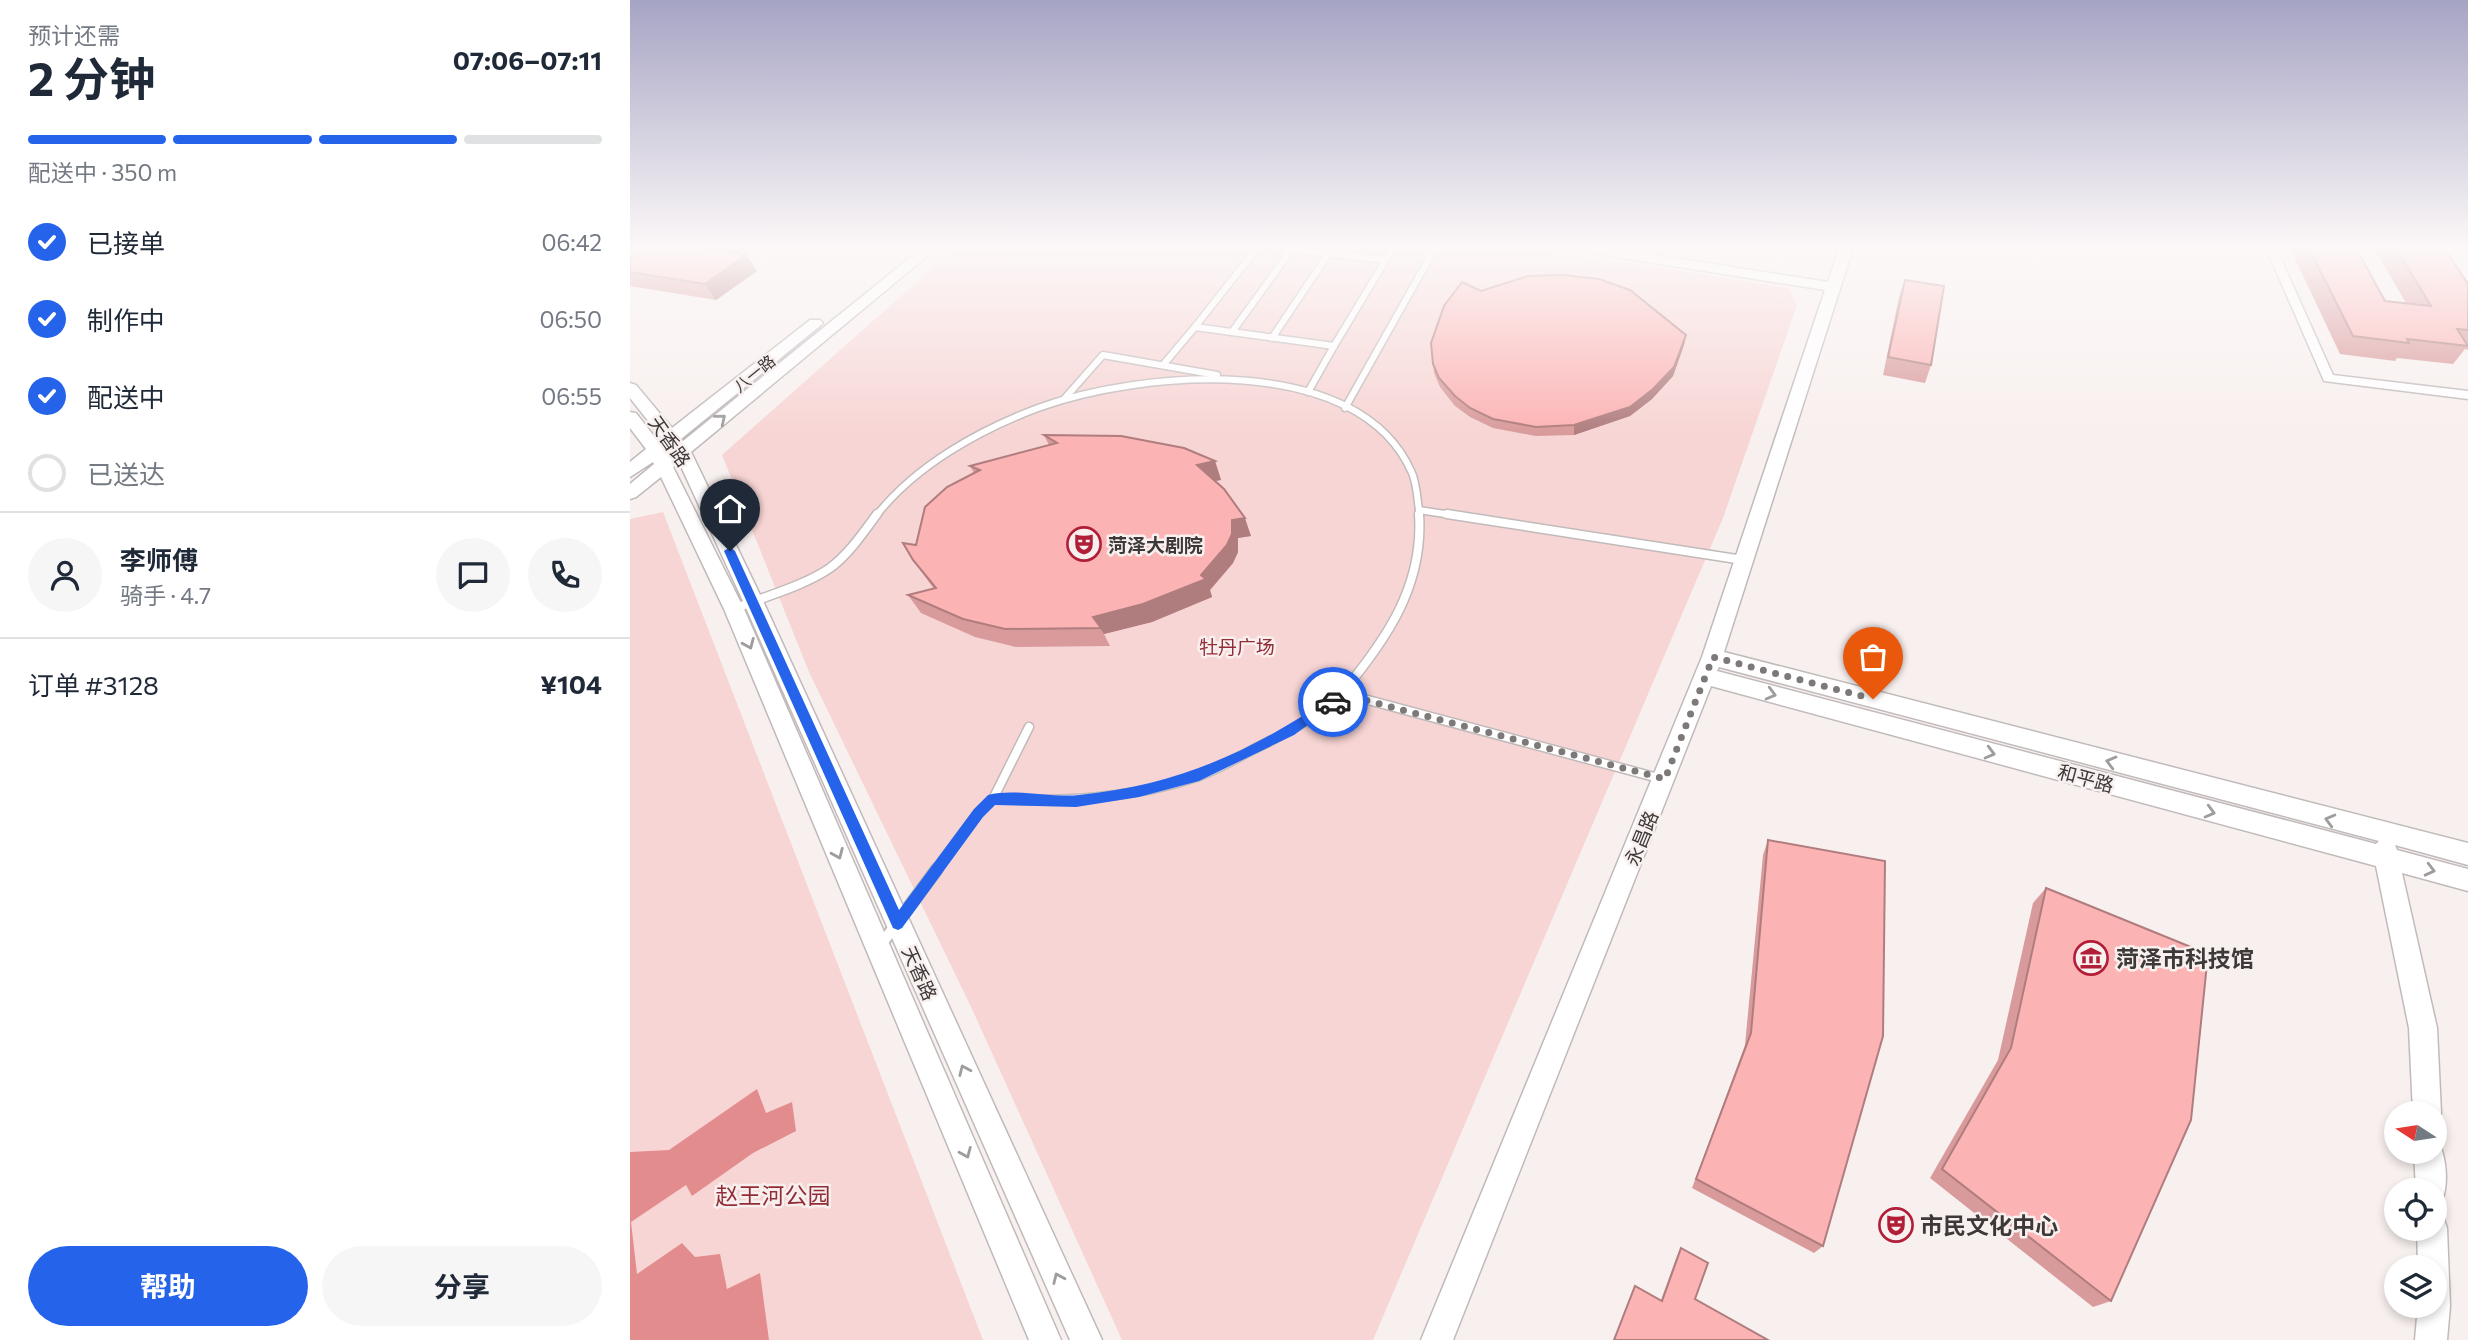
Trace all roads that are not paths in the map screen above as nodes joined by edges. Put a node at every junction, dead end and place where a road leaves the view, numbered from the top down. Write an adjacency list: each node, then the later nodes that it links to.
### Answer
1 (834, 311): 22 (main road, 八一路)
2 (848, 311): 22 (main road, one-way to 2)
3 (1208, 311): 10 (lane)
4 (1248, 311): 11 (lane)
5 (1290, 311): 12 (lane)
6 (1355, 311): 13 (lane)
7 (1400, 311): 20 (lane)
8 (1828, 311): 26 (main road, 永昌路)
9 (2298, 311): 18 (street)
10 (1195, 327): 11 (lane); 14 (lane)
11 (1233, 332): 12 (lane)
12 (1272, 338): 13 (lane)
13 (1334, 346): 17 (lane)
14 (1163, 365): 15 (lane); 19 (lane)
15 (1227, 379): 17 (lane); 19 (lane)
16 (630, 388): 22 (main road, 天香路)
17 (1308, 392): 20 (lane)
18 (2468, 395)
19 (1063, 400): 27 (lane)
20 (1345, 408): 25 (lane)
21 (630, 417): 22 (main road, 天香路)
22 (670, 446): 23 (main road, 八一路); 24 (main road); 27 (main road, 天香路)
23 (630, 471)
24 (630, 494)
25 (1419, 510): 26 (lane); 29 (lane)
26 (1745, 561): 28 (main road, 永昌路)
27 (744, 605): 37 (main road, 天香路); 38 (main road, 天香路, one-way to 38)
28 (1709, 666): 31 (main road, 永昌路); 33 (main road, 和平路, one-way to 28); 35 (main road, 和平路, one-way to 35)
29 (1342, 694): 31 (lane); 32 (lane)
30 (1029, 727): 32 (lane)
31 (1665, 779): 43 (main road, 永昌路)
32 (993, 799): 37 (lane)
33 (2382, 833): 34 (main road, 和平路); 35 (main road)
34 (2468, 854)
35 (2387, 859): 36 (main road, 和平路, one-way to 36); 39 (main road)
36 (2468, 880)
37 (898, 923): 38 (lane); 42 (main road, 天香路, one-way to 37)
38 (878, 949): 41 (main road, 天香路, one-way to 41)
39 (2426, 1101)
40 (2433, 1318): 44 (main road)
41 (1045, 1340)
42 (1086, 1340)
43 (1437, 1340)
44 (2431, 1340)

